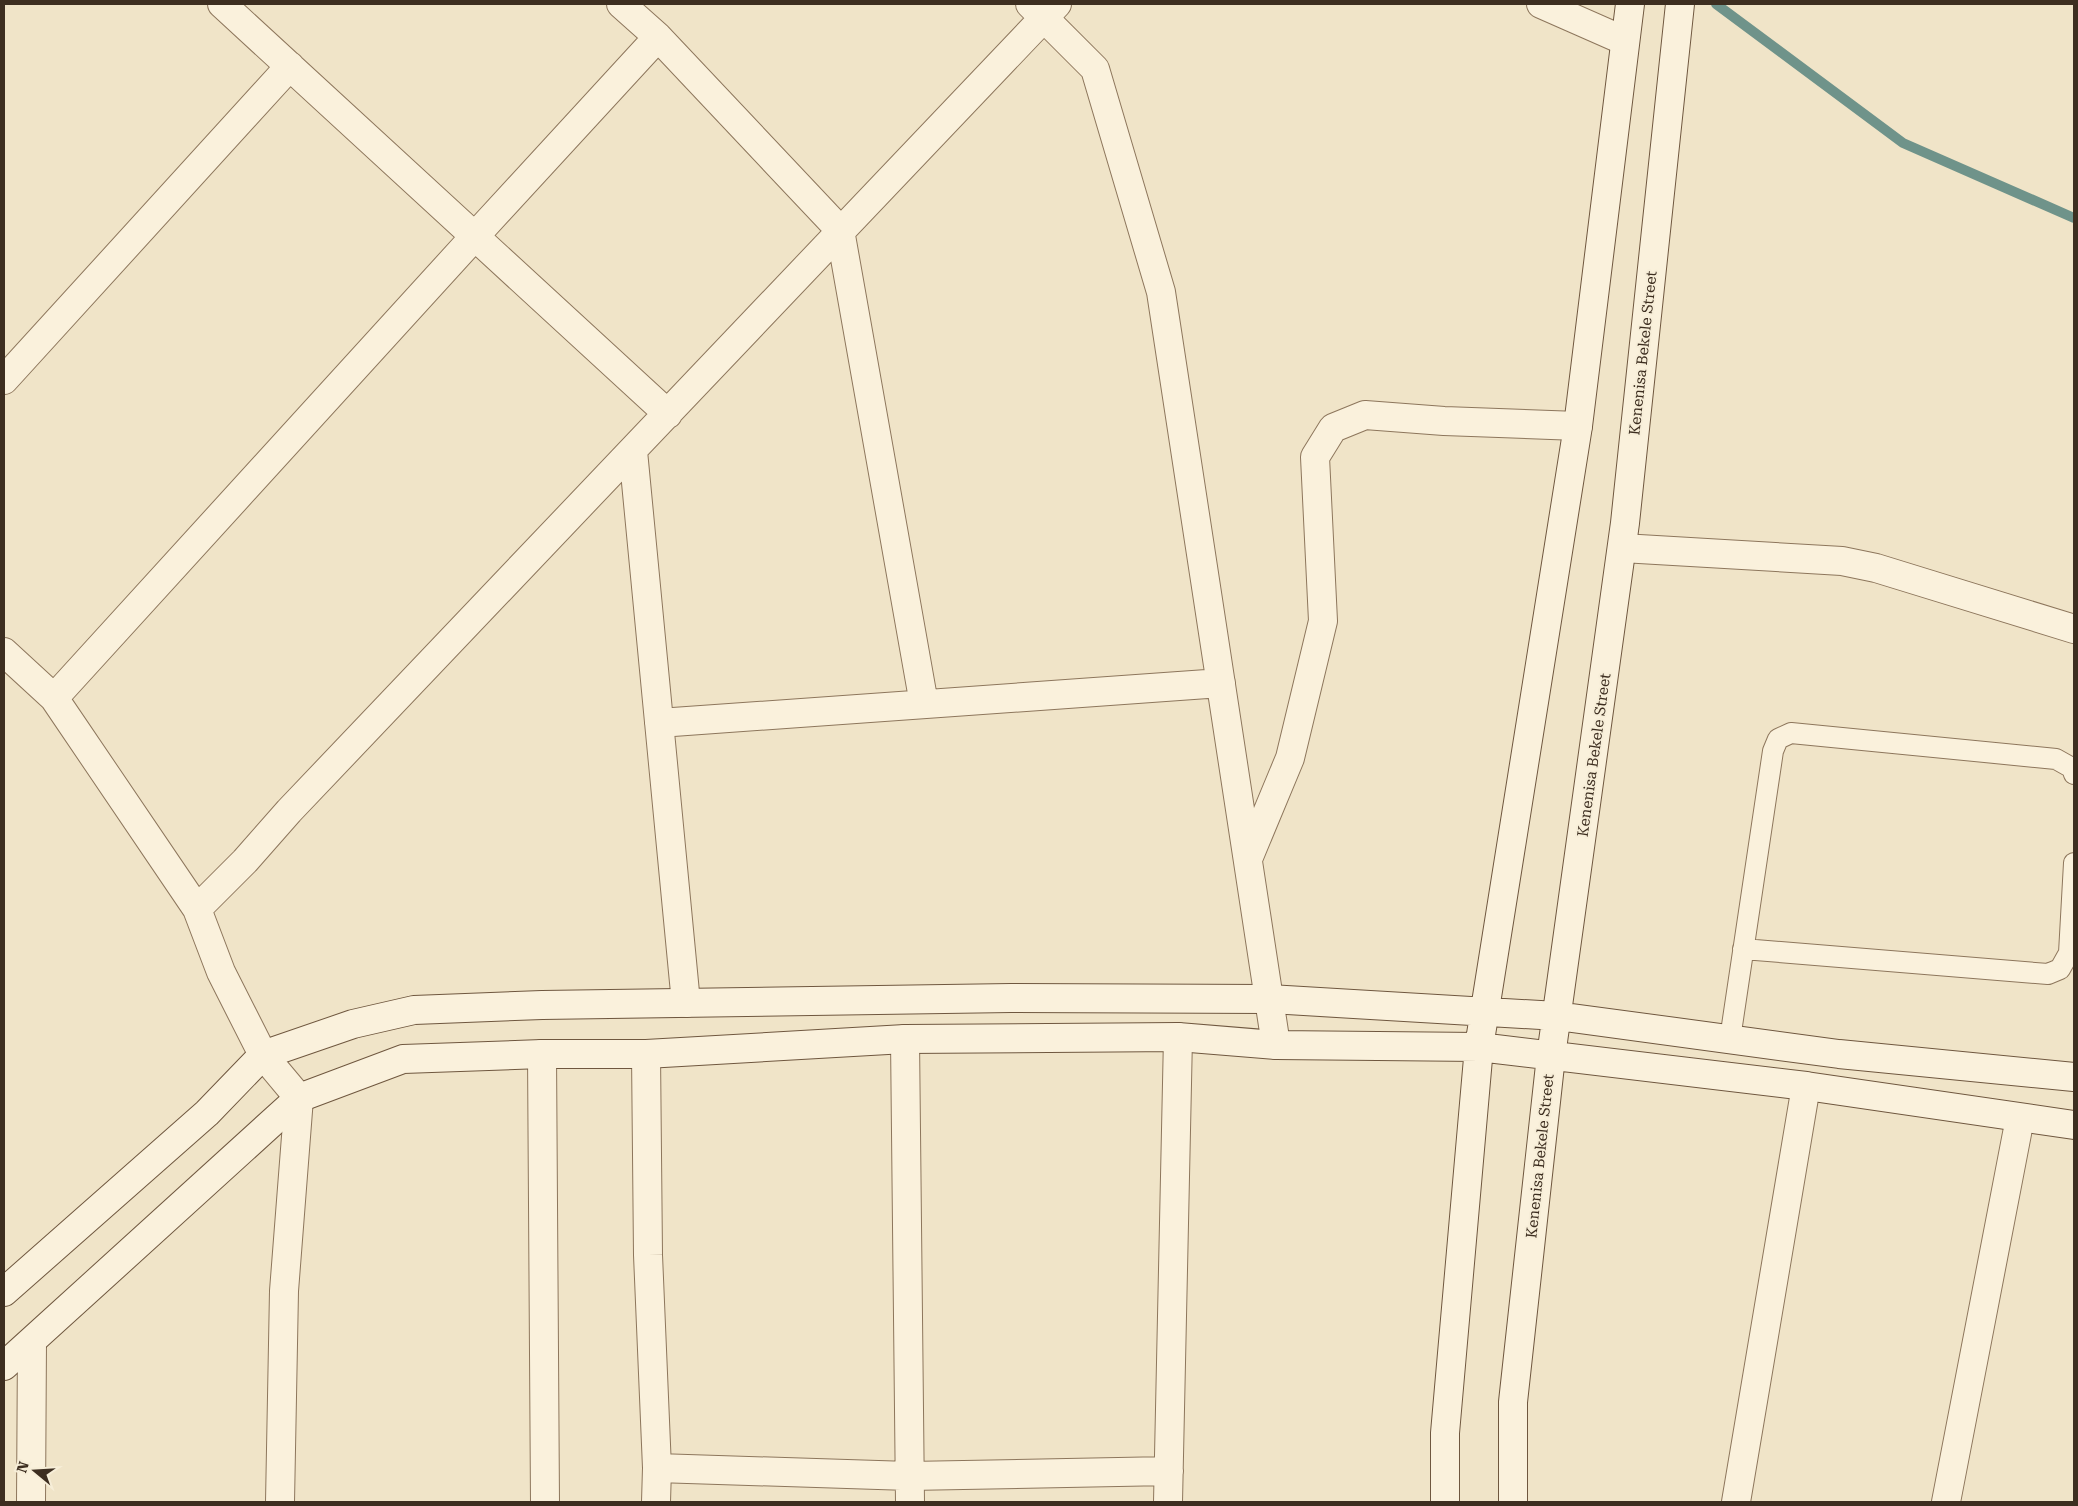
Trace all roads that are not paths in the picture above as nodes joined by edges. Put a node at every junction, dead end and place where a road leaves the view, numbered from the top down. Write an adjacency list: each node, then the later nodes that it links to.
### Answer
1 (222, 4): 9 (street)
2 (621, 4): 7 (street)
3 (1540, 4): 8 (street)
4 (1630, 4): 8 (street)
5 (1679, 5): 16 (street, Kenenisa Bekele Street)
6 (1044, 8): 10 (street); 19 (street)
7 (658, 37): 10 (street); 11 (street)
8 (1625, 41): 14 (street)
9 (290, 66): 11 (street); 12 (street)
10 (840, 230): 13 (street); 21 (street)
11 (474, 236): 13 (street); 20 (street)
12 (4, 380)
13 (668, 414): 15 (street)
14 (1578, 426): 24 (street); 30 (street)
15 (633, 451): 22 (street); 26 (street)
16 (1622, 548): 17 (street); 31 (street, Kenenisa Bekele Street)
17 (2074, 628)
18 (4, 652): 20 (street)
19 (1221, 683): 21 (street); 24 (street)
20 (54, 698): 26 (street)
21 (924, 704): 22 (street)
22 (659, 723): 29 (street)
23 (2074, 774): 27 (lane)
24 (1248, 859): 28 (street)
25 (2074, 863): 27 (lane)
26 (197, 909): 39 (street)
27 (1743, 949): 33 (lane)
28 (1269, 999): 29 (street); 30 (street); 35 (street)
29 (686, 1003): 39 (street)
30 (1485, 1011): 31 (street); 36 (street)
31 (1557, 1016): 33 (street); 40 (street, Kenenisa Bekele Street)
32 (1178, 1037): 34 (street); 35 (street); 50 (street)
33 (1730, 1039): 41 (street)
34 (905, 1040): 38 (street); 51 (street)
35 (1276, 1045): 36 (street)
36 (1479, 1047): 40 (street); 57 (street)
37 (542, 1054): 38 (street); 43 (street); 54 (street)
38 (646, 1054): 49 (street)
39 (262, 1055): 43 (street); 46 (street)
40 (1551, 1056): 42 (street); 58 (street, Kenenisa Bekele Street)
41 (2074, 1077)
42 (1806, 1086): 44 (street); 59 (street)
43 (299, 1098): 47 (street); 53 (street)
44 (2020, 1118): 45 (street); 60 (street)
45 (2074, 1125)
46 (4, 1292)
47 (32, 1342): 48 (street); 52 (street)
48 (4, 1366)
49 (657, 1468): 51 (street); 55 (street)
50 (1169, 1471): 51 (street); 56 (street)
51 (910, 1489)
52 (31, 1502)
53 (280, 1502)
54 (544, 1502)
55 (656, 1502)
56 (1168, 1502)
57 (1445, 1502)
58 (1513, 1502)
59 (1736, 1502)
60 (1946, 1502)

